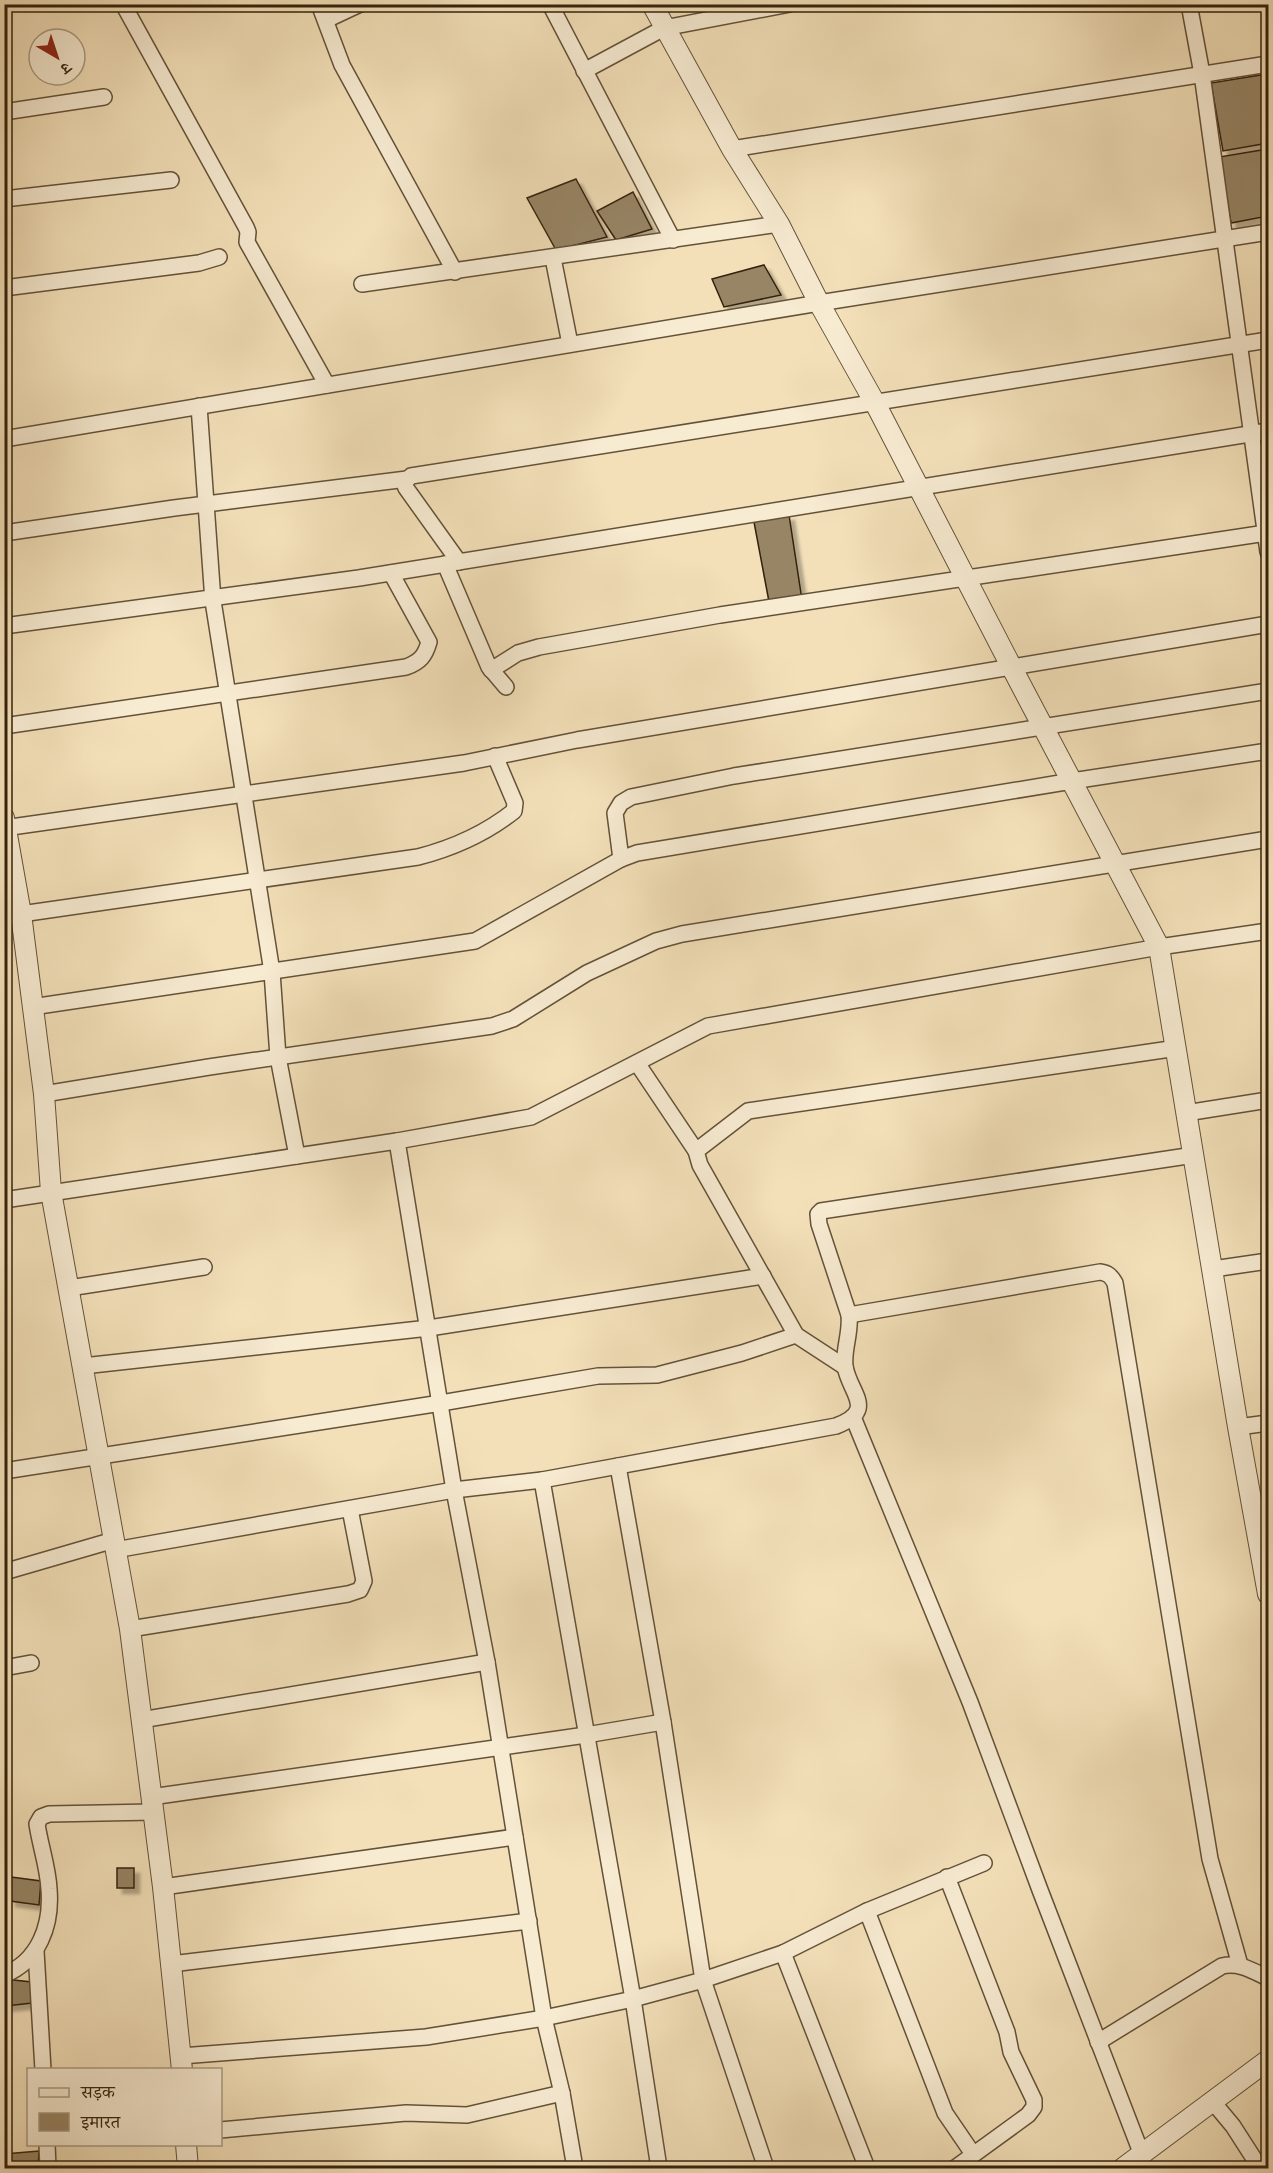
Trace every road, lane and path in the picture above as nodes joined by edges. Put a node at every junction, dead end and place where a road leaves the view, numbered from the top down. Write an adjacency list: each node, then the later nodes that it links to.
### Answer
1 (123, 4): 32 (street)
2 (319, 4): 9 (street)
3 (360, 4): 9 (street)
4 (550, 4): 12 (street)
5 (652, 4): 10 (street)
6 (790, 4): 8 (street)
7 (1189, 4): 13 (street)
8 (759, 7): 10 (street)
9 (326, 20): 25 (street)
10 (664, 28): 12 (street); 16 (street)
11 (1269, 64): 13 (street)
12 (584, 71): 22 (street)
13 (1202, 74): 16 (street); 21 (street)
14 (104, 97): 15 (street)
15 (4, 112)
16 (732, 149): 19 (street)
17 (171, 180): 18 (street)
18 (4, 199)
19 (779, 224): 22 (street); 28 (street)
20 (1269, 231): 21 (street)
21 (1225, 239): 28 (street); 31 (street)
22 (673, 240): 24 (street)
23 (219, 257): 27 (street)
24 (553, 258): 25 (street); 30 (street)
25 (455, 272): 26 (street)
26 (362, 285)
27 (4, 288)
28 (819, 303): 30 (street); 33 (street)
29 (1269, 340): 31 (street)
30 (570, 344): 32 (street)
31 (1239, 345): 33 (street); 36 (street)
32 (327, 385): 34 (street)
33 (875, 403): 38 (street); 39 (street)
34 (199, 406): 37 (street); 40 (street)
35 (1269, 431): 36 (street)
36 (1251, 434): 39 (street); 42 (street)
37 (4, 439)
38 (407, 479): 40 (street); 44 (street)
39 (918, 487): 44 (street); 46 (street)
40 (207, 504): 41 (street); 47 (street)
41 (4, 533)
42 (1266, 533): 43 (street); 46 (street)
43 (1269, 552)
44 (452, 563): 45 (street); 51 (street)
45 (391, 573): 47 (street); 54 (street)
46 (966, 580): 50 (street); 51 (street)
47 (214, 598): 49 (street); 54 (street)
48 (1269, 624): 50 (street)
49 (4, 626)
50 (1012, 668): 56 (street); 58 (street)
51 (491, 670): 52 (street)
52 (506, 687)
53 (1269, 691): 56 (street)
54 (227, 693): 55 (street); 60 (street)
55 (4, 726)
56 (1043, 726): 59 (street); 63 (street)
57 (1269, 751): 59 (street)
58 (495, 756): 60 (street); 65 (street)
59 (1072, 781): 63 (street); 64 (street)
60 (244, 794): 61 (street); 65 (street)
61 (5, 824): 66 (street)
62 (1269, 839): 64 (street)
63 (621, 859): 69 (street)
64 (1116, 864): 68 (street); 72 (street)
65 (256, 880): 66 (street); 69 (street)
66 (21, 914): 70 (street)
67 (1269, 931): 68 (street)
68 (1159, 947): 71 (street); 73 (street)
69 (272, 972): 70 (street); 72 (street)
70 (32, 1007): 74 (street)
71 (1177, 1048): 76 (street); 78 (street)
72 (278, 1057): 74 (street); 80 (street)
73 (637, 1063): 77 (street); 78 (street)
74 (44, 1094): 81 (street)
75 (1269, 1100): 76 (street)
76 (1186, 1113): 79 (street)
77 (397, 1141): 80 (street); 89 (street)
78 (696, 1151): 86 (street)
79 (1194, 1155): 85 (street); 88 (street)
80 (297, 1156): 81 (street)
81 (51, 1192): 82 (street); 87 (street)
82 (4, 1200)
83 (1269, 1261): 85 (street)
84 (204, 1267): 87 (street)
85 (1213, 1269): 96 (street)
86 (763, 1276): 89 (street); 90 (street)
87 (69, 1288): 91 (street)
88 (849, 1315): 92 (street); 124 (street)
89 (429, 1328): 91 (street); 93 (street)
90 (796, 1335): 92 (street); 93 (street)
91 (83, 1366): 97 (street)
92 (845, 1367): 94 (street)
93 (441, 1403): 97 (street); 101 (street)
94 (853, 1417): 98 (street); 130 (street)
95 (1269, 1423): 96 (street)
96 (1238, 1427): 105 (street)
97 (99, 1456): 99 (street); 103 (street)
98 (618, 1466): 100 (street); 111 (street)
99 (4, 1471)
100 (542, 1480): 101 (street); 112 (street)
101 (454, 1490): 102 (street); 107 (street)
102 (350, 1509): 103 (street); 106 (street)
103 (115, 1545): 104 (street); 106 (street)
104 (4, 1572)
105 (1268, 1588)
106 (130, 1629): 110 (street)
107 (487, 1662): 110 (street); 113 (street)
108 (31, 1664): 109 (street)
109 (4, 1668)
110 (141, 1720): 114 (street)
111 (663, 1722): 112 (street); 127 (street)
112 (586, 1735): 113 (street); 128 (street)
113 (501, 1747): 114 (street); 115 (street)
114 (152, 1804): 118 (street); 121 (street)
115 (516, 1837): 118 (street); 120 (street)
116 (984, 1863): 117 (street)
117 (947, 1877): 119 (street); 139 (street)
118 (163, 1887): 123 (street)
119 (867, 1911): 122 (street); 139 (street)
120 (529, 1921): 123 (street); 129 (street)
121 (36, 1952): 125 (street); 133 (street)
122 (783, 1953): 127 (street); 146 (street)
123 (171, 1964): 132 (street)
124 (1240, 1965): 126 (street); 130 (street)
125 (4, 1975)
126 (1269, 1978)
127 (703, 1980): 128 (street); 145 (street)
128 (633, 1998): 129 (street); 144 (street)
129 (544, 2018): 132 (street); 134 (street)
130 (1098, 2042): 140 (street)
131 (1269, 2060): 135 (street)
132 (181, 2063)
133 (43, 2068)
134 (562, 2093): 136 (street); 143 (street)
135 (1213, 2102): 140 (street); 149 (street)
136 (222, 2130)
137 (47, 2146): 141 (street)
138 (186, 2146): 142 (street)
139 (973, 2154): 147 (street)
140 (1142, 2155): 148 (street)
141 (48, 2169)
142 (188, 2169)
143 (575, 2169)
144 (660, 2169)
145 (766, 2169)
146 (867, 2169)
147 (955, 2169)
148 (1124, 2169)
149 (1260, 2169)

